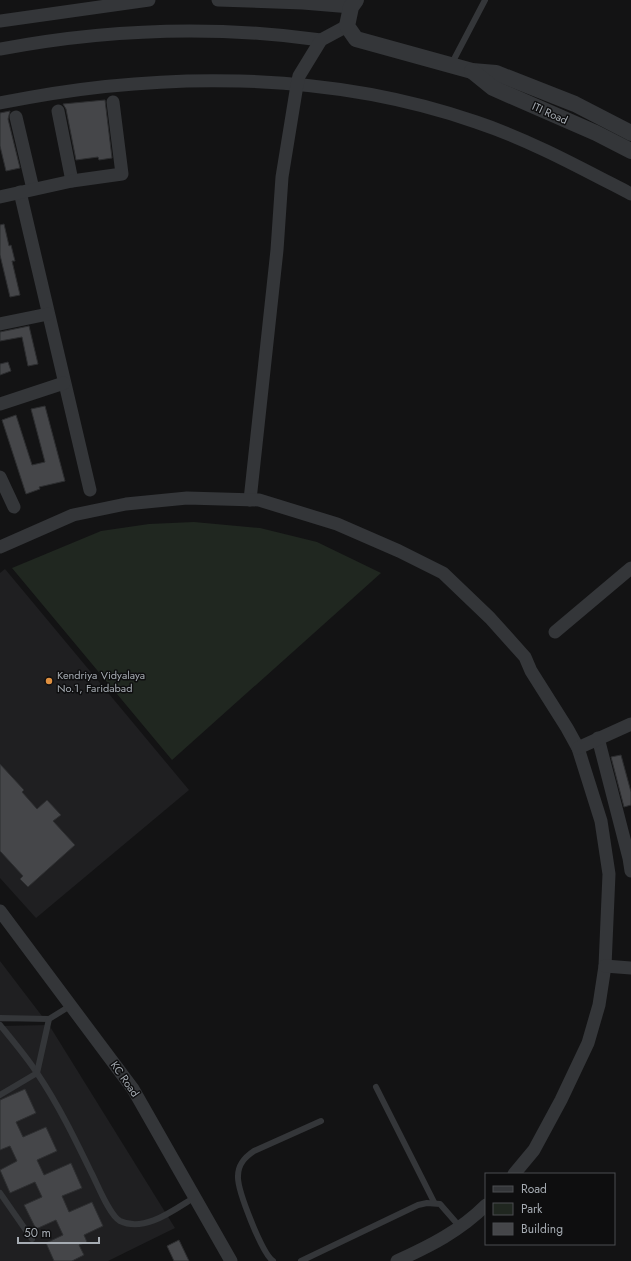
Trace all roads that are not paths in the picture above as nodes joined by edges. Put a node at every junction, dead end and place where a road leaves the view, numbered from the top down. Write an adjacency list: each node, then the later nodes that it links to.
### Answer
1 (149, 0): 5 (street)
2 (218, 0): 4 (street)
3 (486, 0): 9 (lane)
4 (354, 3): 6 (street)
5 (0, 21)
6 (351, 33): 7 (street); 9 (street, ITI Road)
7 (321, 40): 8 (street); 11 (street)
8 (0, 49)
9 (452, 65): 10 (street, ITI Road)
10 (472, 71): 16 (street, ITI Road); 17 (street, ITI Road)
11 (297, 85): 13 (street); 20 (street); 28 (street)
12 (114, 102): 18 (street)
13 (0, 103)
14 (58, 111): 18 (street)
15 (16, 117): 19 (street)
16 (631, 132)
17 (631, 151)
18 (72, 181): 19 (street)
19 (26, 191): 21 (street); 22 (street)
20 (631, 194)
21 (0, 197)
22 (48, 314): 23 (street); 24 (street)
23 (0, 324)
24 (64, 383): 25 (street); 27 (street)
25 (0, 404)
26 (0, 477): 29 (street)
27 (90, 490)
28 (250, 500): 30 (street); 35 (street)
29 (14, 507)
30 (0, 547)
31 (631, 568): 32 (street)
32 (555, 632)
33 (631, 724): 34 (street)
34 (598, 738): 35 (street); 36 (street)
35 (578, 748): 38 (street)
36 (631, 871)
37 (0, 911): 40 (street, KC Road)
38 (605, 966): 39 (street); 48 (street)
39 (631, 968)
40 (70, 1006): 42 (lane); 50 (street, KC Road)
41 (0, 1018): 42 (lane)
42 (49, 1019): 44 (lane)
43 (0, 1025): 44 (lane)
44 (37, 1073): 46 (lane); 50 (lane)
45 (376, 1087): 51 (lane)
46 (0, 1095)
47 (321, 1121): 56 (lane)
48 (515, 1173)
49 (0, 1193): 54 (lane)
50 (196, 1196): 55 (street, KC Road)
51 (434, 1202): 53 (lane); 57 (lane)
52 (485, 1206): 53 (street)
53 (460, 1227): 58 (street)
54 (32, 1239)
55 (231, 1261)
56 (273, 1261)
57 (301, 1261)
58 (397, 1261)

